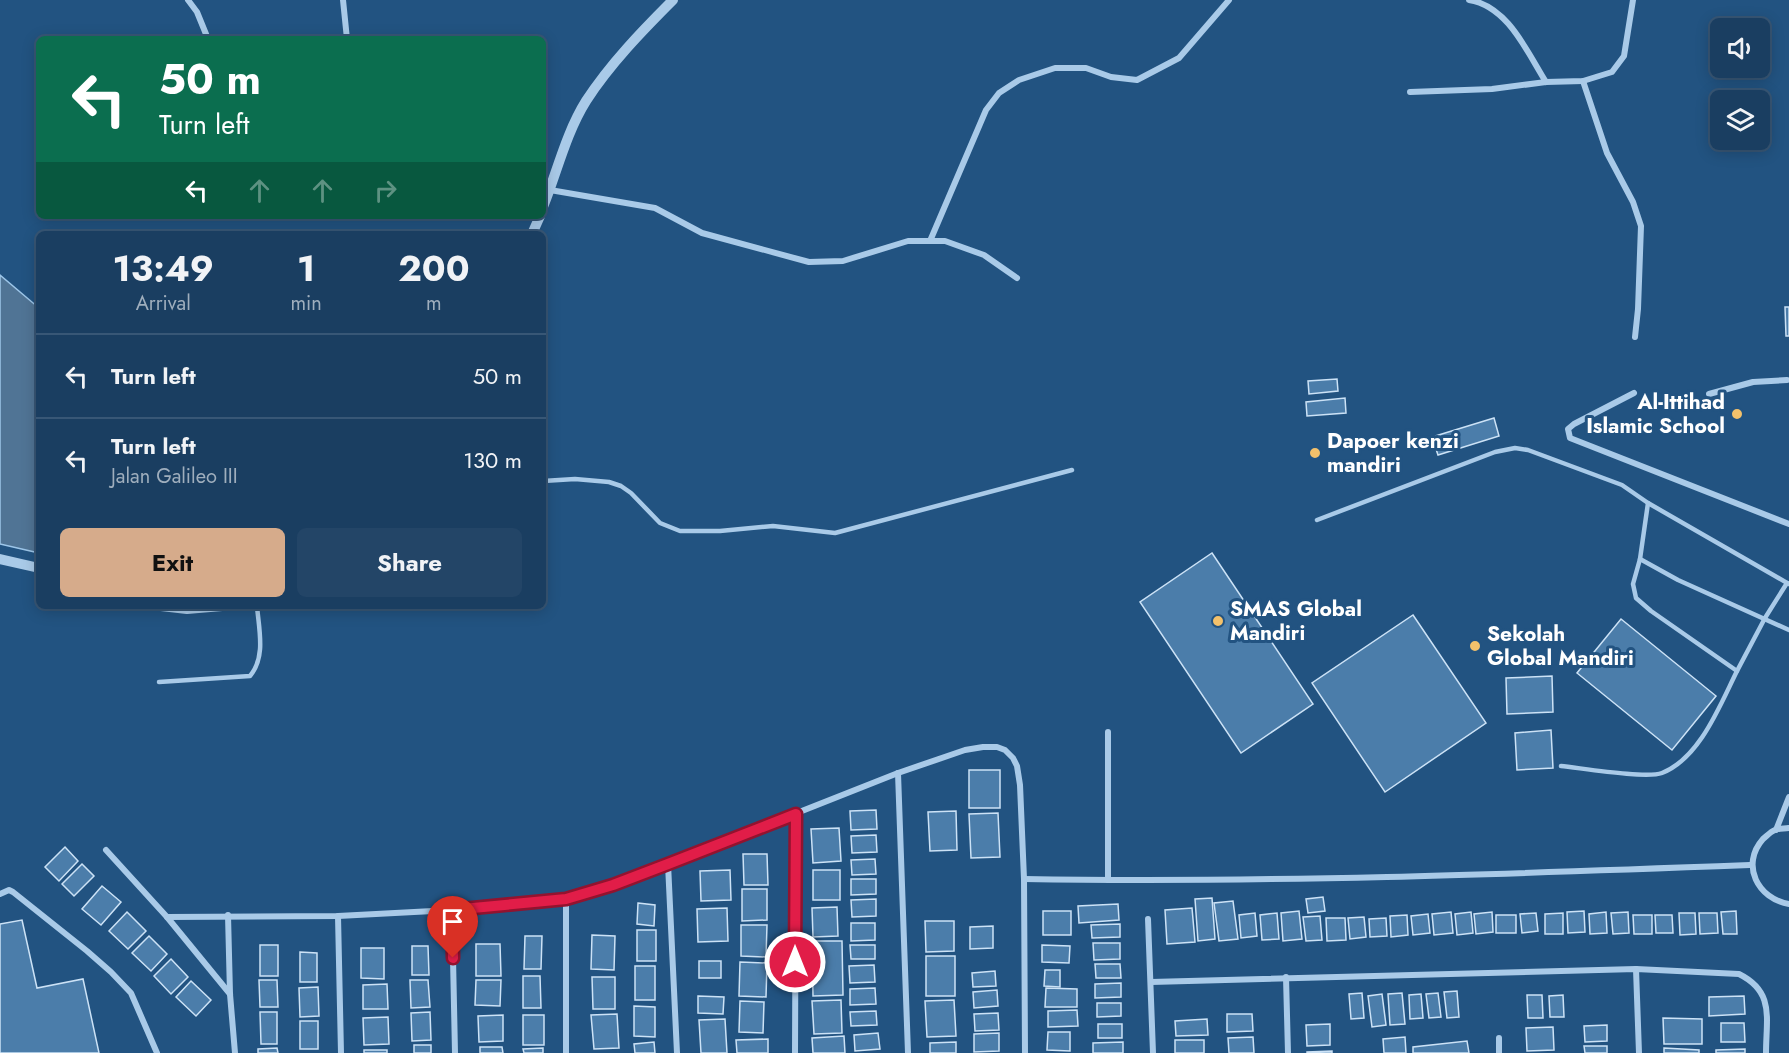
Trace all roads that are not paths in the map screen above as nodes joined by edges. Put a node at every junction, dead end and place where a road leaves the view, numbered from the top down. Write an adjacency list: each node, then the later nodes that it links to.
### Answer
1 (188, 0): 7 (street)
2 (343, 0): 8 (street)
3 (673, 0): 12 (street)
4 (1229, 0): 14 (street)
5 (1468, 0): 10 (street)
6 (1633, 0): 9 (street)
7 (207, 36)
8 (347, 36)
9 (1582, 81): 10 (street); 16 (street)
10 (1546, 82): 11 (street)
11 (1410, 92)
12 (550, 190): 13 (street); 14 (street)
13 (546, 200)
14 (930, 241): 15 (street)
15 (1017, 278)
16 (1635, 337)
17 (1788, 380): 18 (street); 20 (street)
18 (1789, 389)
19 (1634, 393): 25 (street)
20 (1709, 394)
21 (1072, 471): 22 (lane)
22 (546, 481)
23 (1648, 503): 24 (lane); 27 (lane); 29 (lane)
24 (1317, 520)
25 (1789, 524)
26 (0, 559): 28 (street)
27 (1640, 559): 31 (lane); 33 (lane)
28 (36, 567)
29 (1788, 583): 31 (lane)
30 (258, 609): 34 (lane)
31 (1765, 618): 32 (lane); 33 (lane)
32 (1789, 630)
33 (1737, 671): 36 (lane)
34 (159, 682)
35 (1108, 732): 46 (street)
36 (1561, 766)
37 (898, 773): 39 (street); 45 (street); 67 (street)
38 (1789, 797): 41 (street)
39 (796, 814): 43 (street); 66 (street)
40 (1789, 828): 41 (street)
41 (1776, 830): 44 (street)
42 (106, 850): 53 (street)
43 (668, 864): 48 (street); 65 (street)
44 (1752, 865): 46 (street); 49 (street)
45 (1024, 879): 46 (street); 68 (street)
46 (1108, 880)
47 (0, 894): 60 (street)
48 (566, 899): 50 (street); 64 (street)
49 (1789, 904)
50 (452, 910): 52 (street); 63 (street)
51 (228, 915): 52 (street); 53 (street); 58 (street)
52 (338, 916): 62 (street)
53 (166, 917): 58 (street)
54 (1148, 919): 57 (street)
55 (1636, 969): 56 (street); 72 (street); 73 (street)
56 (1286, 977): 57 (street); 70 (street)
57 (1151, 982): 69 (street)
58 (230, 994): 61 (street)
59 (1499, 1038): 71 (street)
60 (157, 1053)
61 (235, 1053)
62 (341, 1053)
63 (455, 1053)
64 (566, 1053)
65 (677, 1053)
66 (795, 1053)
67 (908, 1053)
68 (1025, 1053)
69 (1153, 1053)
70 (1288, 1053)
71 (1499, 1053)
72 (1639, 1053)
73 (1766, 1053)

